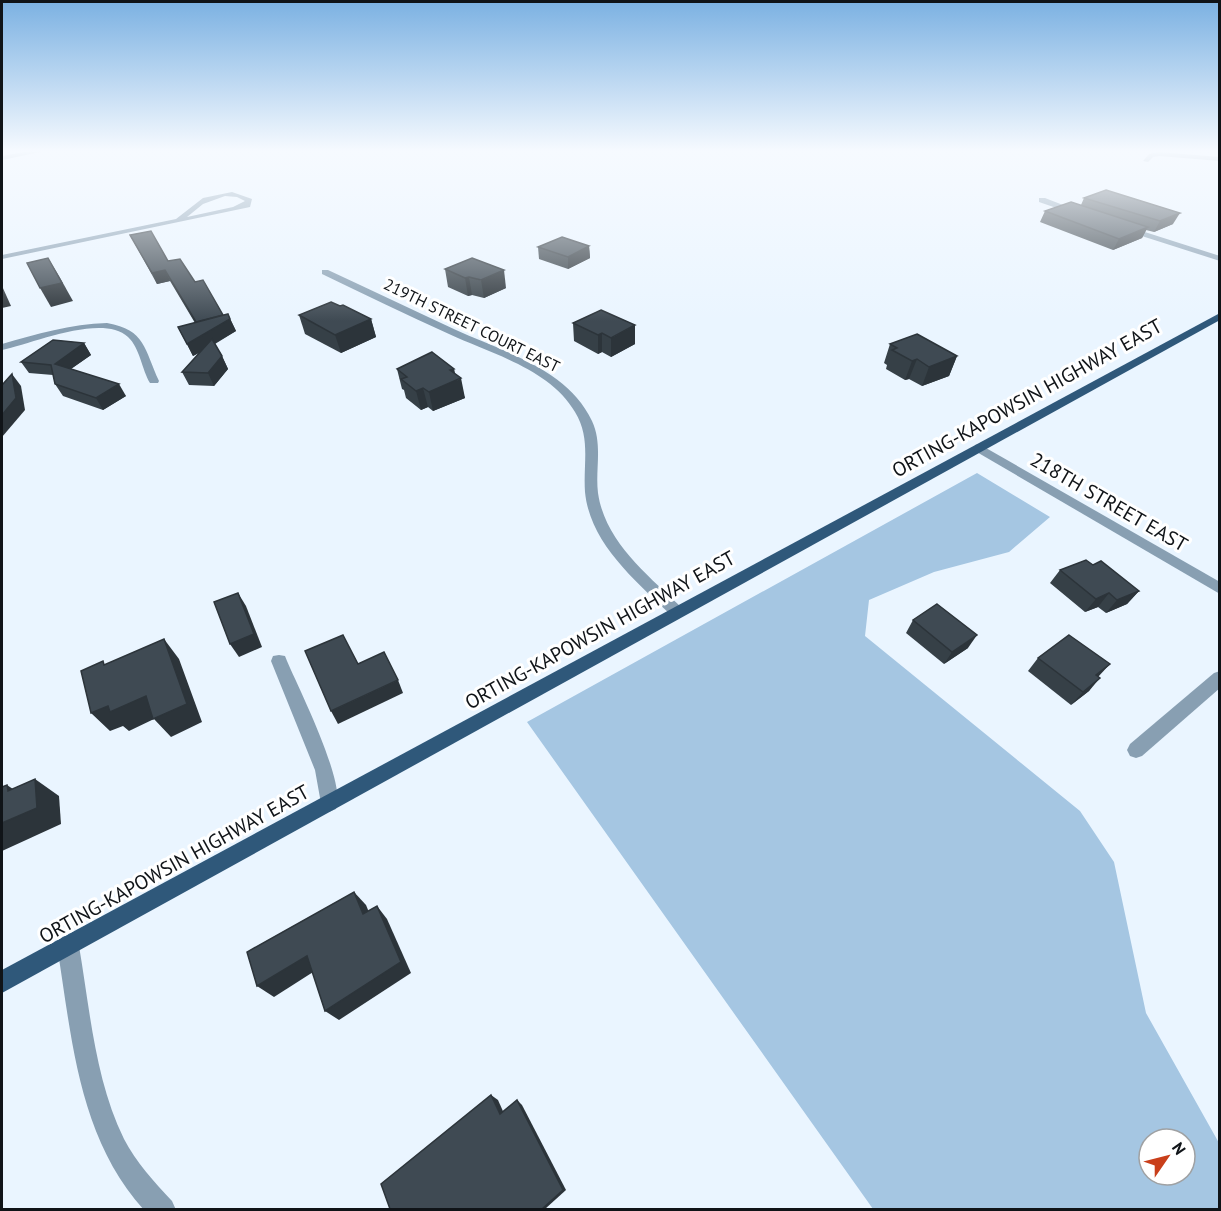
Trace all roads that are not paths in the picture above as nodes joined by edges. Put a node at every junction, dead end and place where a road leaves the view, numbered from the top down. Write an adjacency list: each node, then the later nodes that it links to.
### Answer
1 (192, 208): 5 (street)
2 (239, 208): 5 (street)
3 (1064, 208): 4 (street)
4 (1086, 215)
5 (178, 221): 7 (street)
6 (1120, 226): 8 (street)
7 (2, 257)
8 (1220, 260)
9 (325, 272): 15 (street, 219TH STREET COURT EAST)
10 (1220, 315): 13 (main road, ORTING-KAPOWSIN HIGHWAY EAST)
11 (2, 347): 12 (street)
12 (154, 381)
13 (979, 448): 14 (street, 218TH STREET EAST); 15 (main road, ORTING-KAPOWSIN HIGHWAY EAST)
14 (1220, 588)
15 (677, 612): 19 (main road, ORTING-KAPOWSIN HIGHWAY EAST)
16 (279, 661): 19 (street)
17 (1220, 678): 18 (street)
18 (1136, 750)
19 (329, 803): 20 (main road, ORTING-KAPOWSIN HIGHWAY EAST)
20 (68, 946): 21 (main road, ORTING-KAPOWSIN HIGHWAY EAST); 22 (street)
21 (2, 982)
22 (163, 1209)

